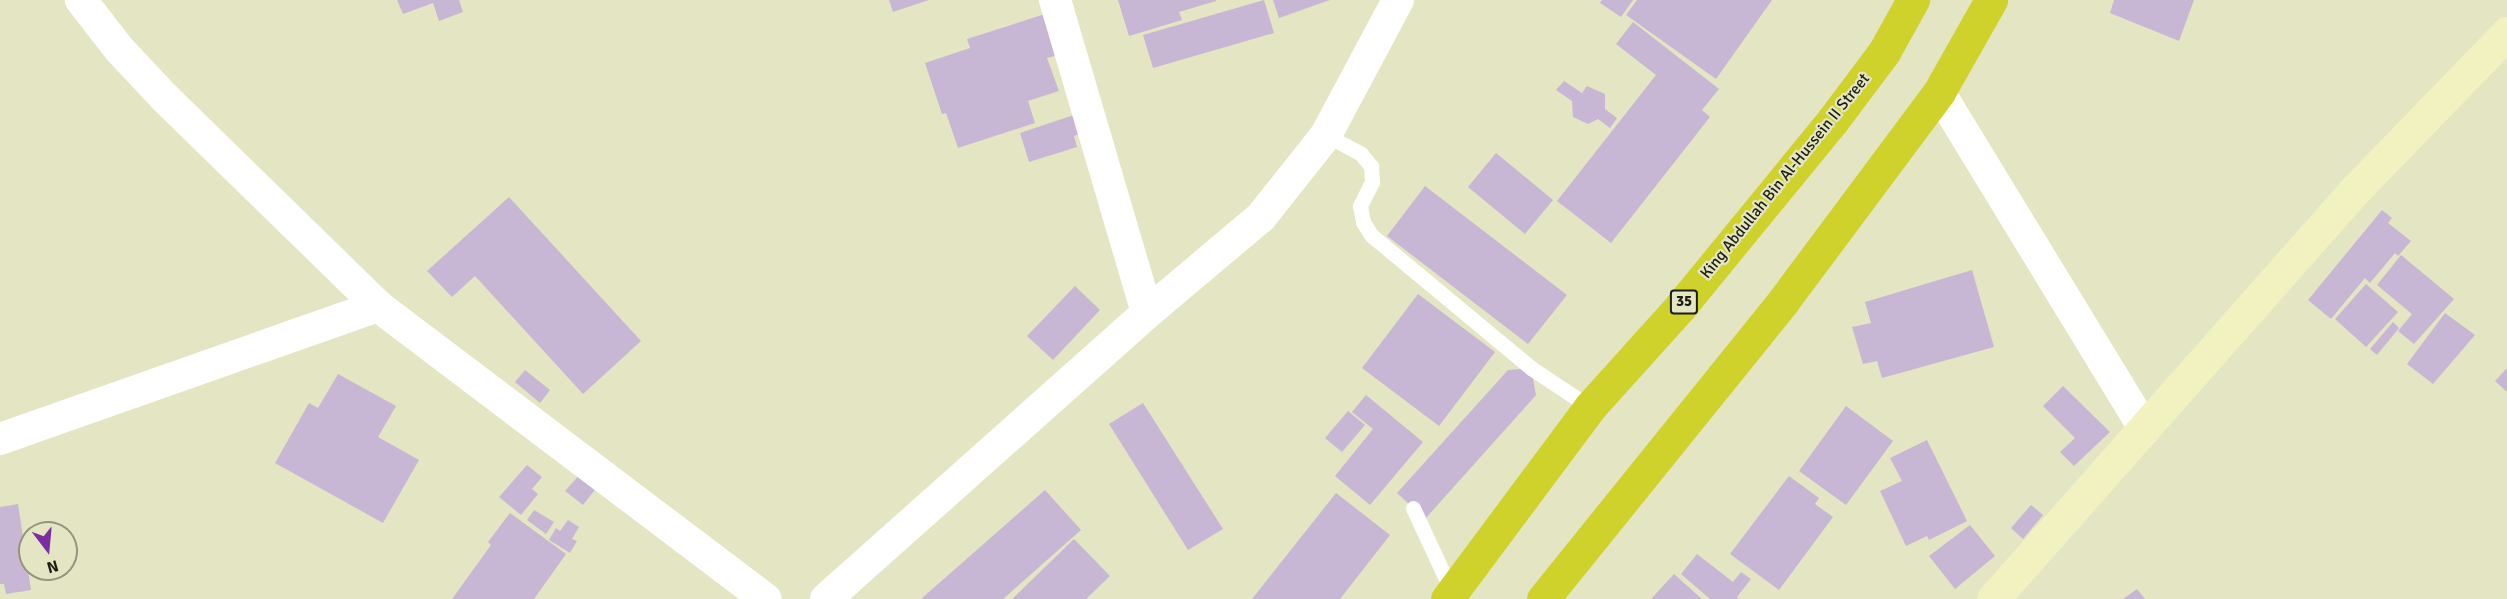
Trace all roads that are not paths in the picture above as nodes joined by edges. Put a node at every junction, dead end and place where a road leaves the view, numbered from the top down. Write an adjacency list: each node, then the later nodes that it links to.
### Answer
1 (81, 0): 9 (street)
2 (1054, 0): 10 (street)
3 (1398, 0): 8 (street)
4 (1913, 0): 11 (highway, King Abdullah Bin Al-Hussein II Street / 35)
5 (1991, 0): 7 (highway)
6 (2507, 33): 12 (street)
7 (1939, 92): 12 (street); 18 (highway)
8 (1326, 135): 10 (street); 11 (lane)
9 (378, 306): 13 (street); 16 (street)
10 (1147, 314): 17 (street)
11 (1590, 407): 15 (highway, King Abdullah Bin Al-Hussein II Street / 35)
12 (2145, 429): 19 (street)
13 (0, 439)
14 (1413, 508): 15 (lane)
15 (1450, 596)
16 (766, 599)
17 (826, 599)
18 (1543, 599)
19 (1994, 599)

